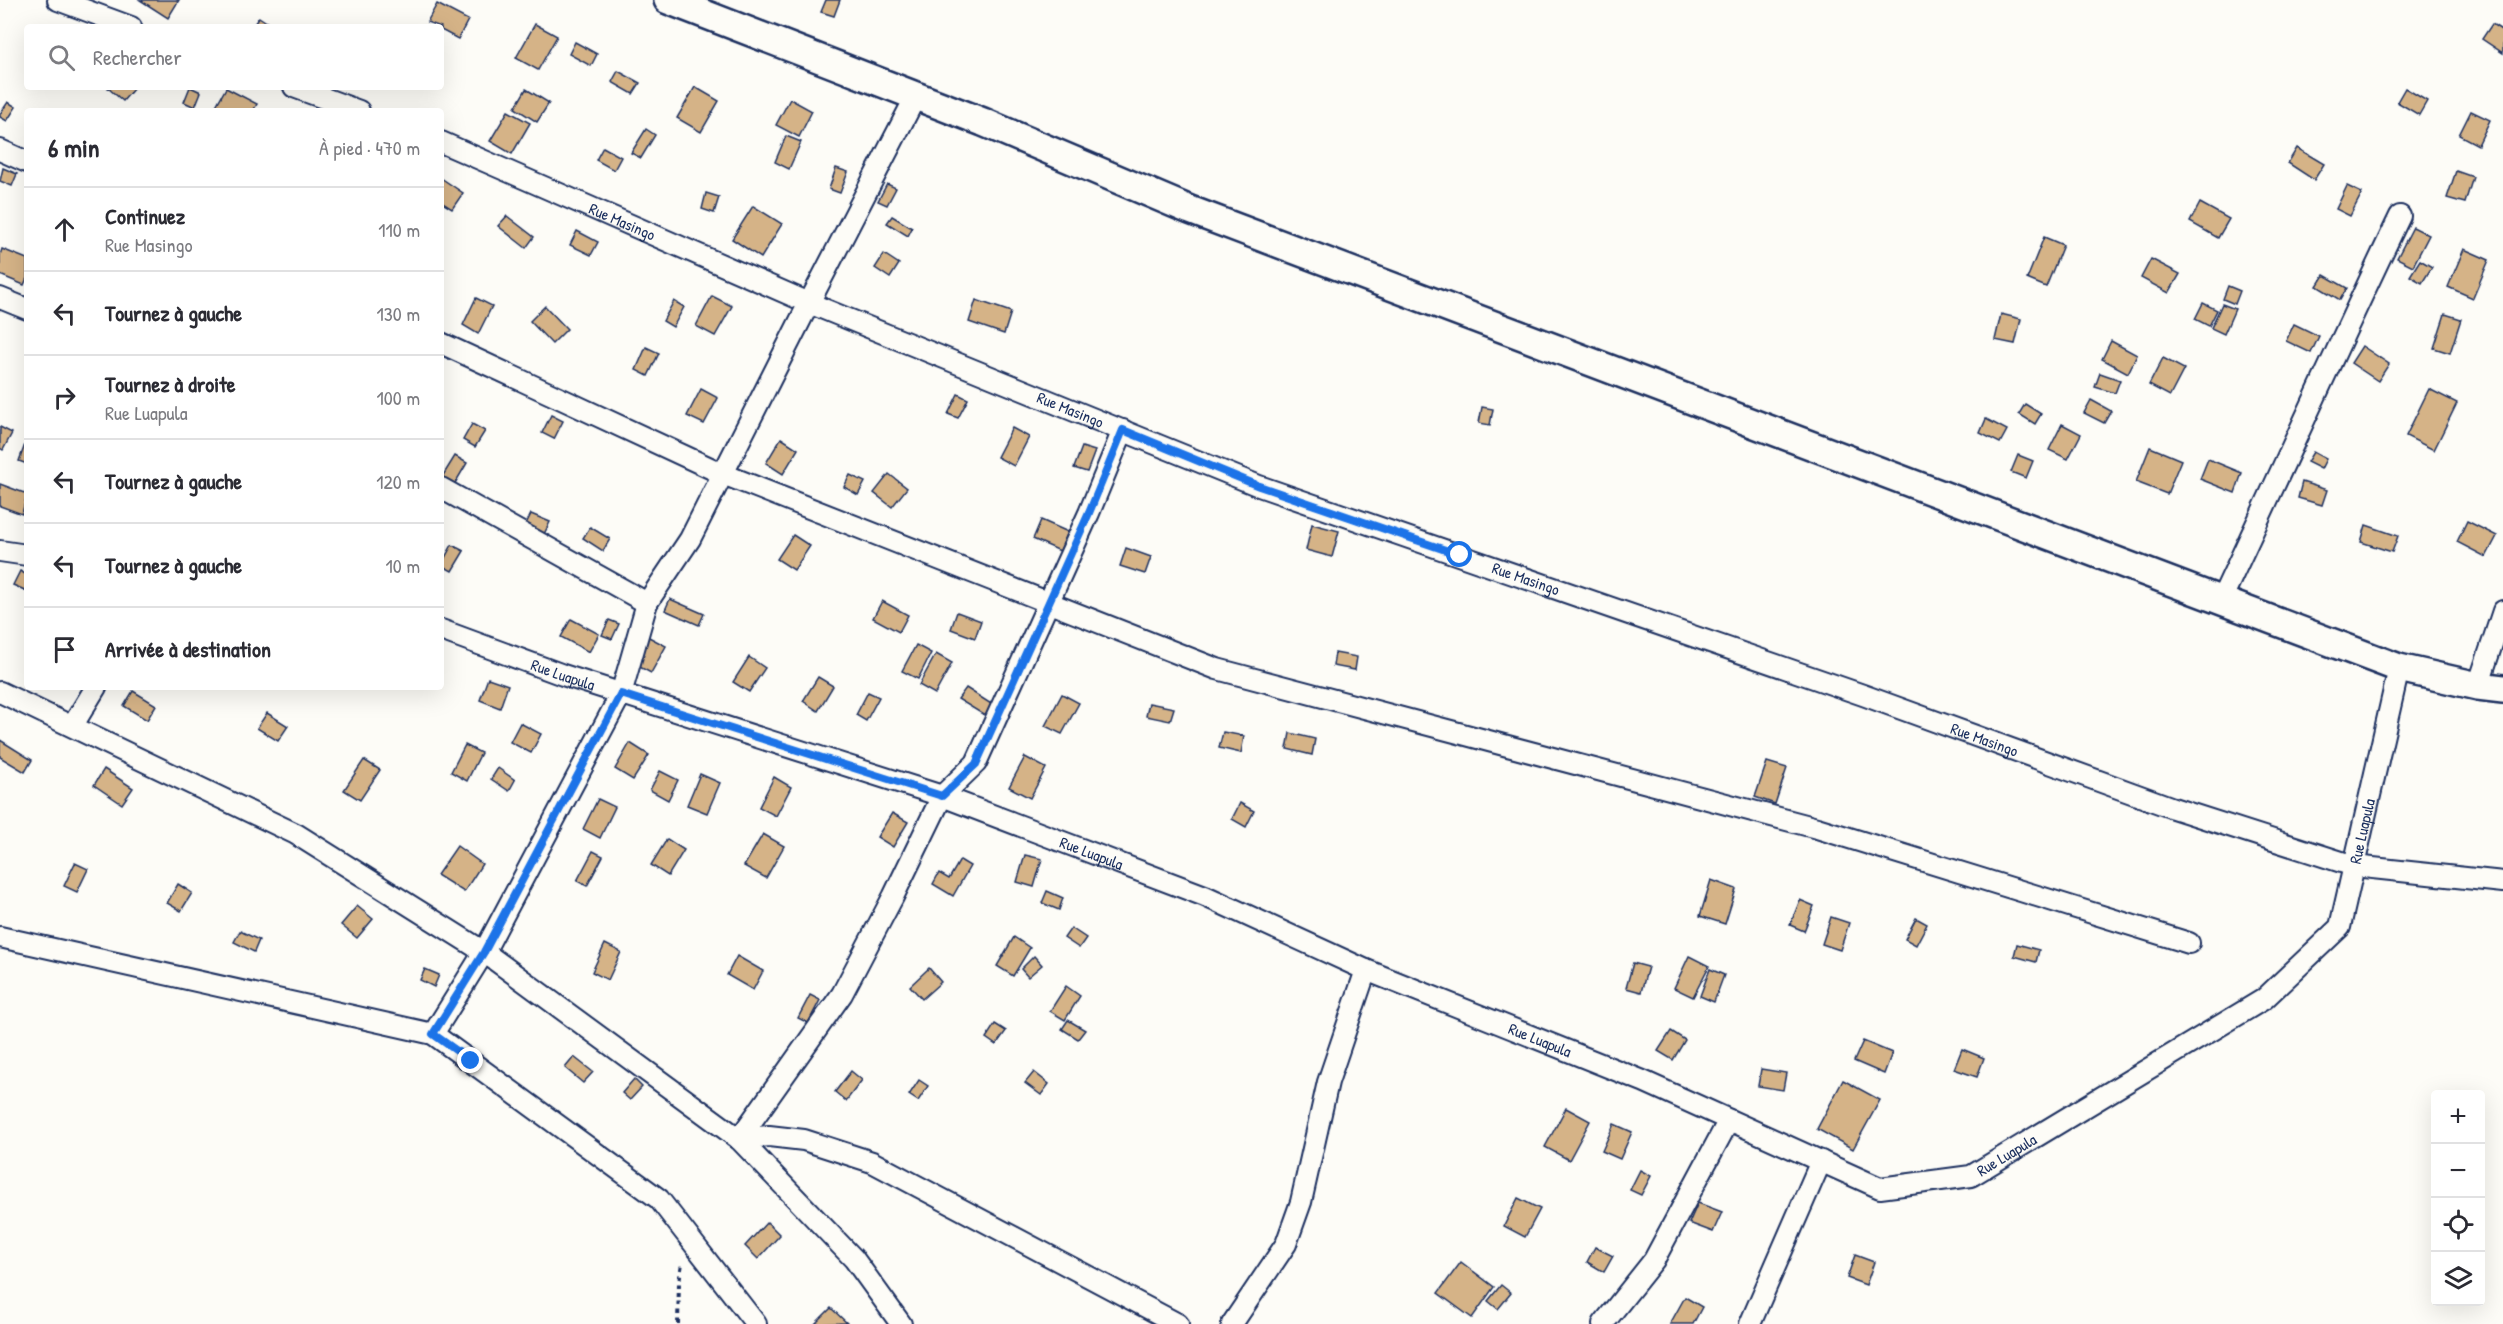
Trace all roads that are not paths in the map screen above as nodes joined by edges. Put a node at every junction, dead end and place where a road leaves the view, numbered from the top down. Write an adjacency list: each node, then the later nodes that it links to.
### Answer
1 (58, 0): 3 (street)
2 (668, 0): 5 (main road)
3 (123, 24)
4 (302, 90): 6 (street)
5 (916, 96): 12 (street); 20 (main road)
6 (351, 108)
7 (444, 143): 12 (street, Rue Masingo)
8 (0, 150): 9 (street)
9 (24, 161)
10 (2400, 216): 20 (street)
11 (0, 298): 13 (street)
12 (809, 303): 15 (street, Rue Masingo); 16 (street)
13 (24, 308)
14 (444, 344): 16 (street)
15 (1123, 430): 22 (street); 32 (street, Rue Masingo)
16 (723, 474): 21 (street); 22 (street)
17 (444, 490): 21 (street)
18 (0, 551): 19 (street)
19 (24, 555)
20 (2221, 600): 25 (main road)
21 (647, 603): 29 (street)
22 (1048, 603): 31 (street); 35 (street)
23 (2503, 611): 26 (street)
24 (444, 631): 29 (street, Rue Luapula)
25 (2399, 668): 26 (main road); 32 (street, Rue Luapula)
26 (2491, 687)
27 (94, 690): 30 (street)
28 (0, 692): 30 (street)
29 (621, 694): 31 (street, Rue Luapula); 36 (street)
30 (73, 725): 36 (street)
31 (942, 796): 37 (street, Rue Luapula); 40 (street)
32 (2354, 866): 33 (street, Rue Masingo); 41 (street, Rue Luapula)
33 (2503, 882)
34 (0, 937): 38 (street)
35 (2189, 943)
36 (484, 952): 38 (street); 40 (street)
37 (1366, 970): 39 (street, Rue Luapula); 45 (street)
38 (433, 1034): 42 (street)
39 (1729, 1120): 41 (street, Rue Luapula); 46 (street)
40 (739, 1139): 43 (street); 44 (street)
41 (1821, 1161): 47 (street)
42 (756, 1324)
43 (901, 1324)
44 (1178, 1324)
45 (1232, 1324)
46 (1603, 1324)
47 (1750, 1324)

